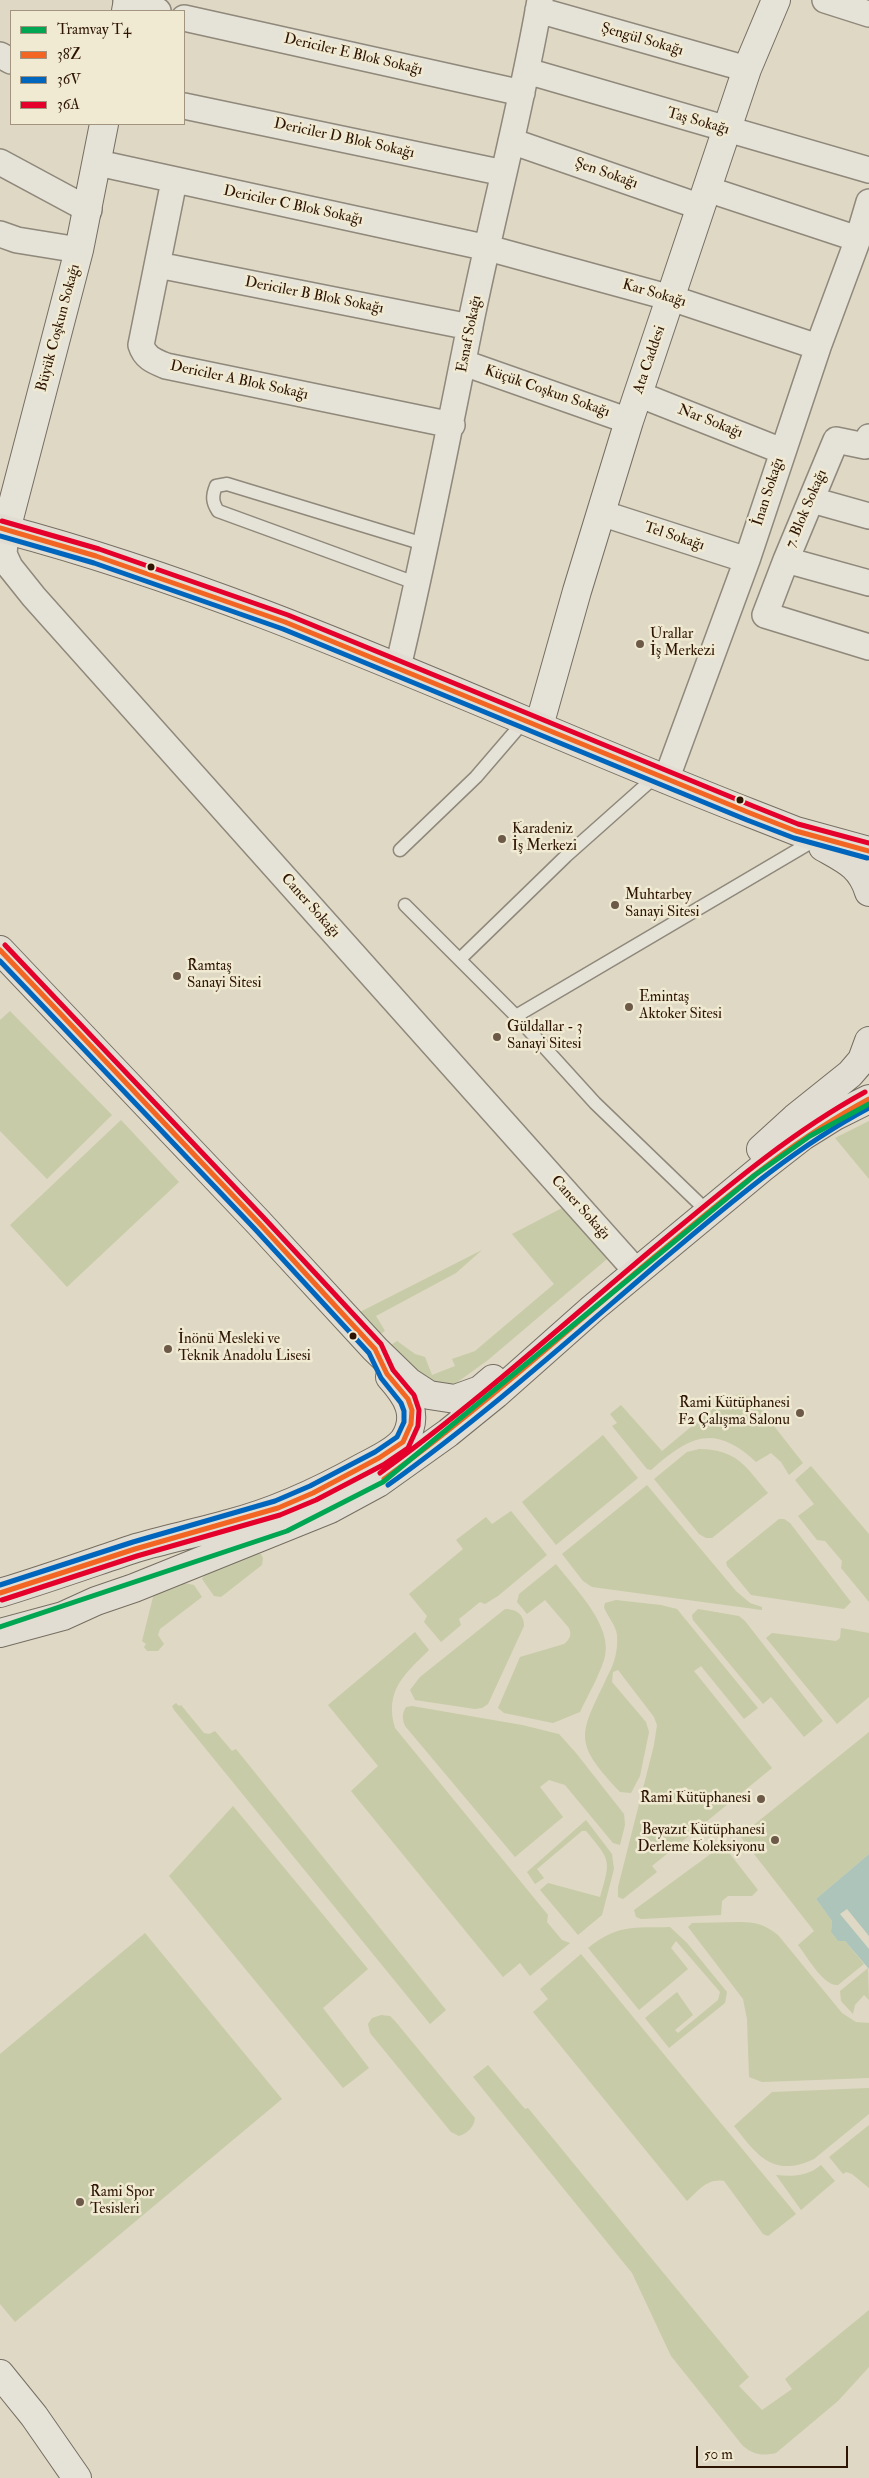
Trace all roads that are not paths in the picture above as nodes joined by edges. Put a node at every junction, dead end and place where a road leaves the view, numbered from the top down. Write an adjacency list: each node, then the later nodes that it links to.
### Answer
1 (776, 0): 8 (street, Ata Caddesi)
2 (825, 0): 6 (street)
3 (127, 3): 5 (street)
4 (538, 3): 8 (street, Şengül Sokağı); 9 (street, Esnaf Sokağı)
5 (154, 10)
6 (869, 14)
7 (185, 18): 9 (street, Dericiler E Blok Sokağı)
8 (747, 69): 12 (street, Ata Caddesi)
9 (524, 82): 12 (street, Taş Sokağı); 13 (street, Esnaf Sokağı)
10 (185, 106): 17 (street, Dericiler D Blok Sokağı)
11 (104, 125): 15 (street, Büyük Coşkun Sokağı)
12 (727, 130): 16 (street, Taş Sokağı); 19 (street, Ata Caddesi)
13 (511, 140): 17 (street, Esnaf Sokağı); 19 (street, Şen Sokağı)
14 (0, 162): 21 (street)
15 (98, 163): 18 (street, Dericiler C Blok Sokağı); 21 (street, Büyük Coşkun Sokağı)
16 (869, 170)
17 (504, 173): 24 (street, Esnaf Sokağı)
18 (174, 180): 24 (street, Dericiler C Blok Sokağı); 26 (street, Dericiler A Blok Sokağı)
19 (704, 198): 23 (street, Şen Sokağı); 27 (street, Ata Caddesi)
20 (869, 202): 23 (street, İnan Sokağı)
21 (89, 210): 25 (street, Büyük Coşkun Sokağı)
22 (0, 234): 25 (street)
23 (858, 239): 29 (street, İnan Sokağı)
24 (488, 248): 27 (street, Kar Sokağı); 28 (street, Esnaf Sokağı)
25 (79, 250): 39 (street, Büyük Coşkun Sokağı)
26 (158, 265): 28 (street, Dericiler B Blok Sokağı); 33 (street, Dericiler A Blok Sokağı)
27 (671, 298): 29 (street, Kar Sokağı); 31 (street, Ata Caddesi)
28 (470, 327): 30 (street, Esnaf Sokağı)
29 (818, 347): 35 (street, İnan Sokağı)
30 (464, 363): 32 (street, Küçük Coşkun Sokağı); 33 (street, Esnaf Sokağı)
31 (638, 394): 32 (street, Ata Caddesi); 35 (street, Nar Sokağı)
32 (629, 421): 37 (street, Ata Caddesi)
33 (452, 425): 40 (street, Esnaf Sokağı)
34 (869, 437): 36 (street, 7. Blok Sokağı)
35 (782, 451): 41 (street, İnan Sokağı)
36 (812, 500): 38 (street); 42 (street, 7. Blok Sokağı)
37 (601, 513): 41 (street, Tel Sokağı); 47 (street, Ata Caddesi)
38 (869, 516)
39 (3, 529): 46 (main road); 60 (street, Caner Sokağı)
40 (427, 545): 44 (street, Esnaf Sokağı); 44 (lane)
41 (747, 560): 48 (street, İnan Sokağı)
42 (786, 560): 43 (street); 45 (street, 7. Blok Sokağı)
43 (869, 583)
44 (418, 584): 46 (street, Esnaf Sokağı)
45 (869, 647)
46 (398, 668): 47 (main road)
47 (532, 723): 48 (main road); 50 (lane)
48 (661, 778): 49 (main road); 55 (lane)
49 (805, 836): 51 (main road); 52 (main road); 56 (lane)
50 (400, 850)
51 (869, 851)
52 (869, 892)
53 (405, 905): 55 (lane)
54 (0, 950): 62 (main road)
55 (460, 959): 56 (lane)
56 (516, 1016): 59 (lane)
57 (869, 1041): 59 (main road)
58 (869, 1099): 59 (main road)
59 (710, 1209): 60 (main road)
60 (637, 1272): 61 (main road)
61 (593, 1308): 62 (main road); 64 (main road)
62 (375, 1349): 63 (main road)
63 (0, 1594)
64 (0, 1633)
65 (0, 2374): 66 (street)
66 (34, 2416): 67 (street); 68 (street); 69 (street)
67 (66, 2478)
68 (77, 2478)
69 (92, 2478)

